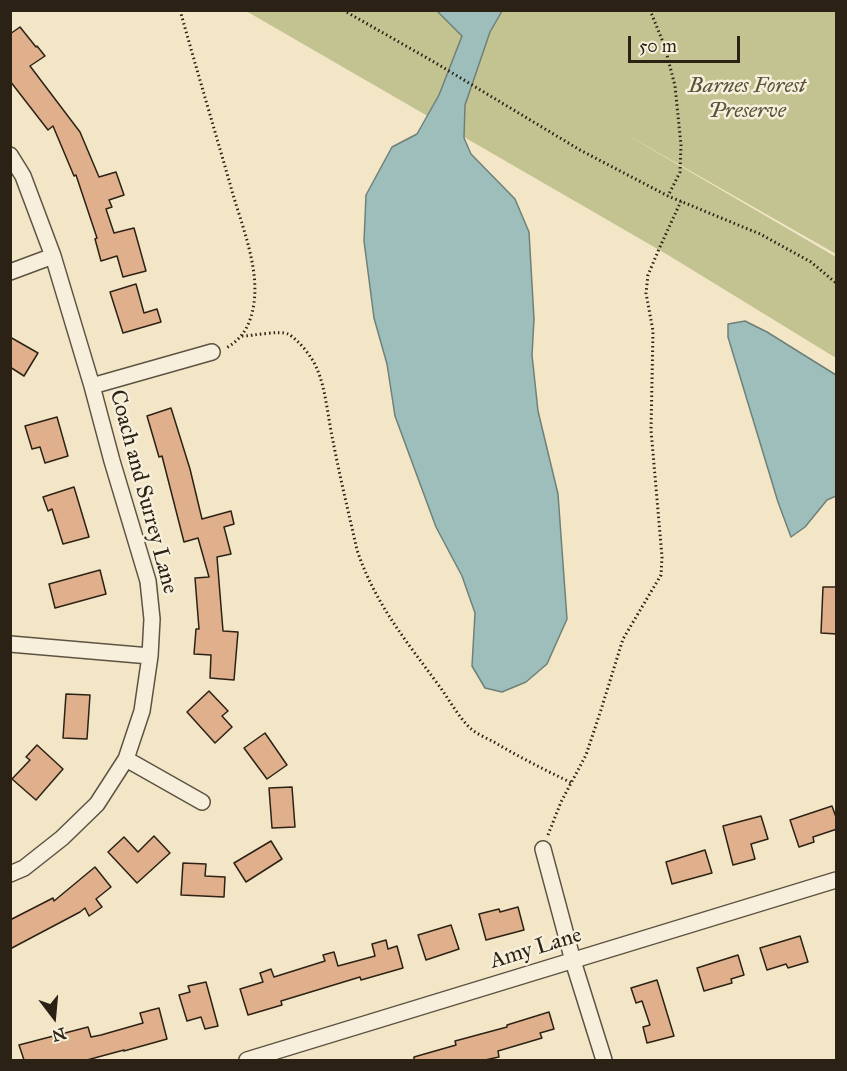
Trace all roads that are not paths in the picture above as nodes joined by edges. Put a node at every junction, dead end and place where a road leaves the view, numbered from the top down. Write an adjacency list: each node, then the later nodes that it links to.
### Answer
1 (10, 155): 2 (street, Coach and Surrey Lane)
2 (53, 256): 3 (street); 5 (street, Coach and Surrey Lane)
3 (10, 272)
4 (212, 352): 5 (street)
5 (92, 386): 7 (street, Coach and Surrey Lane)
6 (10, 645): 7 (street)
7 (150, 656): 8 (street, Coach and Surrey Lane)
8 (126, 759): 9 (street); 11 (street, Coach and Surrey Lane)
9 (202, 802)
10 (543, 849): 13 (street)
11 (10, 874)
12 (837, 880): 13 (street, Amy Lane)
13 (573, 962): 14 (street, Amy Lane); 15 (street)
14 (247, 1060)
15 (604, 1060)

